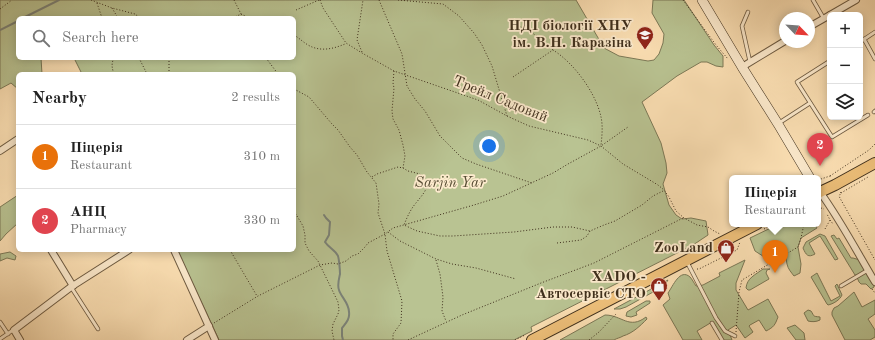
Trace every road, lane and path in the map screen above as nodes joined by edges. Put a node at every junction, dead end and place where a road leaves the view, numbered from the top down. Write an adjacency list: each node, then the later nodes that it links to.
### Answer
1 (12, 0): 14 (path)
2 (91, 0): 12 (path)
3 (234, 0): 18 (path)
4 (319, 0): 15 (path); 31 (path, Трейл Садовий)
5 (363, 0): 34 (path)
6 (379, 0): 48 (path)
7 (398, 0): 53 (path)
8 (683, 0): 40 (path)
9 (702, 0): 42 (street)
10 (813, 0): 25 (lane)
11 (856, 0): 17 (street)
12 (96, 3): 13 (path); 19 (path)
13 (112, 8): 20 (path); 21 (path)
14 (0, 9)
15 (296, 10)
16 (748, 12): 42 (lane)
17 (835, 12)
18 (241, 14): 22 (path); 23 (path)
19 (101, 16)
20 (117, 16)
21 (138, 16)
22 (237, 16)
23 (245, 16)
24 (827, 17): 25 (street)
25 (824, 19): 27 (street)
26 (515, 24): 33 (path)
27 (815, 24)
28 (875, 32): 30 (lane)
29 (296, 36): 31 (path)
30 (864, 39): 35 (lane)
31 (346, 44): 34 (path, Трейл Садовий)
32 (779, 45): 42 (street)
33 (553, 50): 49 (path); 58 (path)
34 (362, 53): 43 (path, Трейл Садовий)
35 (875, 59)
36 (113, 60): 44 (path)
37 (140, 60): 45 (path)
38 (169, 60): 46 (path)
39 (268, 60): 47 (path)
40 (731, 63)
41 (827, 63): 51 (lane)
42 (746, 64): 54 (street)
43 (394, 71): 48 (path, Трейл Садовий); 61 (path)
44 (113, 72)
45 (146, 72)
46 (169, 72)
47 (276, 72)
48 (406, 75): 53 (path, Трейл Садовий); 68 (path)
49 (513, 77)
50 (296, 90): 64 (path)
51 (810, 103): 52 (lane); 54 (lane)
52 (868, 115)
53 (507, 116): 58 (path, Трейл Садовий)
54 (778, 124): 62 (street)
55 (628, 127): 58 (path)
56 (16, 140): 59 (street)
57 (875, 144): 63 (path)
58 (601, 146): 68 (path); 69 (path, Трейл Садовий)
59 (0, 151)
60 (875, 163): 70 (main road)
61 (403, 168): 64 (path); 66 (path)
62 (808, 175)
63 (830, 176)
64 (371, 177): 85 (path)
65 (869, 177): 71 (path)
66 (428, 182): 67 (path); 79 (path)
67 (451, 183)
68 (533, 183): 79 (path)
69 (664, 190): 77 (path, Трейл Садовий); 83 (path)
70 (821, 191)
71 (841, 193)
72 (821, 195): 100 (street)
73 (841, 200): 94 (path)
74 (821, 208): 75 (path)
75 (824, 210)
76 (296, 214): 98 (path)
77 (684, 218): 86 (path, Трейл Садовий); 108 (path)
78 (830, 220): 82 (path)
79 (404, 225): 83 (path); 84 (path)
80 (752, 227): 97 (main road)
81 (803, 227): 114 (path)
82 (836, 228)
83 (590, 231): 88 (path)
84 (388, 232): 85 (path); 95 (path)
85 (385, 234): 98 (path); 120 (path)
86 (720, 234)
87 (740, 242): 99 (path)
88 (557, 243)
89 (875, 250): 94 (path)
90 (52, 252): 103 (street)
91 (126, 252): 103 (street)
92 (175, 252): 110 (street)
93 (231, 252): 105 (path)
94 (871, 253): 96 (path)
95 (436, 259): 101 (path); 108 (path)
96 (875, 260)
97 (686, 261): 114 (lane); 122 (main road)
98 (320, 265): 105 (path); 119 (path)
99 (695, 268)
100 (868, 270): 102 (street); 104 (lane)
101 (516, 279)
102 (875, 282)
103 (72, 286): 111 (lane); 112 (street)
104 (841, 286)
105 (258, 296): 110 (path)
106 (616, 314): 123 (path)
107 (0, 322): 113 (lane)
108 (447, 322): 121 (path)
109 (712, 323): 124 (lane)
110 (209, 326): 117 (street); 118 (street)
111 (98, 329)
112 (14, 330): 113 (lane); 116 (street)
113 (8, 334): 115 (lane)
114 (735, 336)
115 (0, 339)
116 (20, 340)
117 (187, 340)
118 (215, 340)
119 (334, 340)
120 (393, 340)
121 (408, 340)
122 (532, 340)
123 (589, 340)
124 (722, 340)

